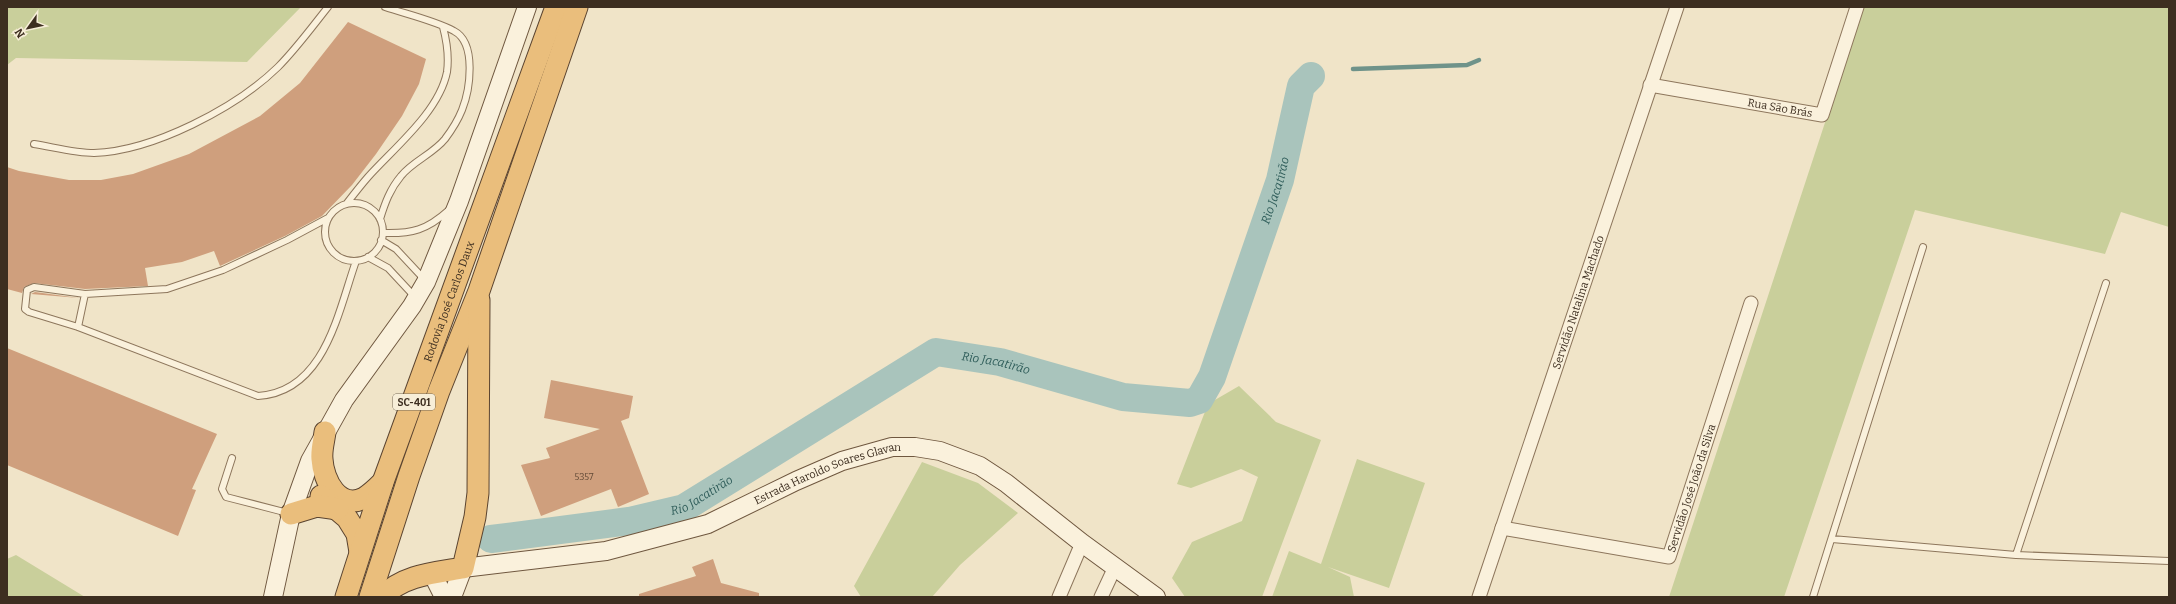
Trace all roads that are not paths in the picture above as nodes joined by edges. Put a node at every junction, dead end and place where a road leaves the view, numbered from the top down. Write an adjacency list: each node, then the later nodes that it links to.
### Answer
1 (328, 7): 10 (lane)
2 (385, 7): 8 (lane)
3 (527, 7): 11 (main road)
4 (556, 7): 30 (highway, Rodovia José Carlos Daux / SC-401)
5 (577, 7): 22 (highway, Rodovia José Carlos Daux / SC-401)
6 (1677, 7): 9 (street, Servidão Natalina Machado)
7 (1857, 7): 9 (street, Rua São Brás)
8 (443, 27): 12 (lane); 14 (lane)
9 (1650, 85): 33 (street, Servidão Natalina Machado)
10 (34, 144)
11 (459, 201): 15 (lane); 20 (main road)
12 (347, 203): 13 (lane); 14 (lane)
13 (328, 218): 19 (lane); 23 (lane)
14 (380, 219): 15 (lane)
15 (383, 233): 16 (lane)
16 (381, 240): 18 (lane); 20 (lane)
17 (1923, 247): 34 (lane)
18 (368, 257): 19 (lane); 24 (lane)
19 (356, 261): 26 (lane)
20 (426, 282): 24 (main road)
21 (2106, 283): 37 (lane)
22 (479, 291): 39 (highway); 44 (highway, Rodovia José Carlos Daux / SC-401)
23 (85, 294): 26 (lane); 26 (lane)
24 (417, 299): 27 (main road)
25 (1751, 303): 33 (street, Servidão José João da Silva)
26 (78, 327)
27 (325, 432): 29 (main road); 30 (highway)
28 (232, 458): 32 (lane)
29 (310, 461): 31 (highway); 32 (main road)
30 (383, 482): 36 (highway, Rodovia José Carlos Daux / SC-401)
31 (339, 510): 32 (highway); 36 (highway)
32 (291, 514): 42 (main road)
33 (1502, 528): 51 (street, Servidão Natalina Machado)
34 (1832, 538): 37 (lane); 52 (lane)
35 (1082, 543): 39 (main road, Estrada Haroldo Soares Glavan); 40 (main road, Estrada Haroldo Soares Glavan); 48 (street)
36 (360, 552): 43 (highway, Rodovia José Carlos Daux / SC-401)
37 (2016, 554): 38 (lane)
38 (2169, 561)
39 (463, 568): 41 (highway); 47 (main road)
40 (1114, 568): 49 (street); 50 (main road, Estrada Haroldo Soares Glavan)
41 (432, 573): 45 (highway); 46 (main road)
42 (273, 597)
43 (346, 597)
44 (370, 597)
45 (382, 597)
46 (444, 597)
47 (452, 597)
48 (1059, 597)
49 (1101, 597)
50 (1156, 597)
51 (1479, 597)
52 (1813, 597)

